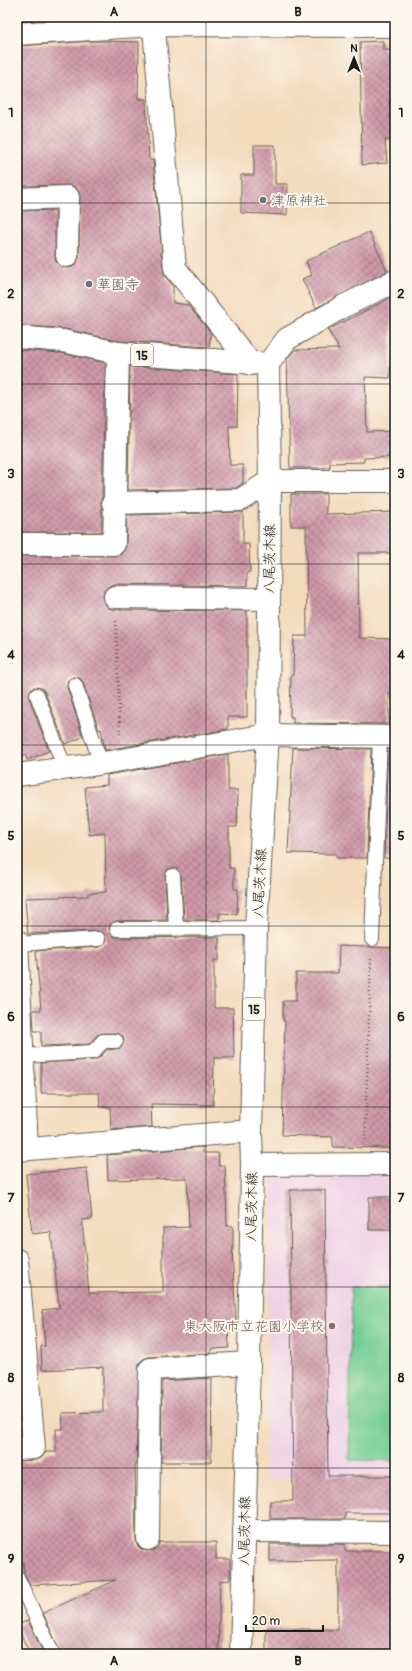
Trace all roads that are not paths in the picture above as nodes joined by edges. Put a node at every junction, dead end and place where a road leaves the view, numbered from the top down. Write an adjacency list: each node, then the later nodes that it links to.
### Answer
1 (153, 21): 2 (street); 3 (street); 9 (street)
2 (395, 26)
3 (17, 34)
4 (17, 198): 5 (street)
5 (67, 256)
6 (395, 281): 9 (street)
7 (17, 337): 8 (street, 15)
8 (118, 353): 9 (street, 15); 12 (street)
9 (259, 364): 10 (street, 八尾茨木線 / 15)
10 (270, 481): 11 (street); 12 (street); 15 (street, 八尾茨木線 / 15)
11 (395, 481)
12 (113, 504): 13 (street)
13 (17, 544)
14 (115, 597): 15 (street)
15 (269, 598): 18 (street, 八尾茨木線 / 15)
16 (75, 685): 20 (lane)
17 (36, 695): 21 (lane)
18 (268, 735): 19 (street); 20 (street); 25 (street, 八尾茨木線 / 15)
19 (387, 737): 27 (lane)
20 (111, 762): 21 (street)
21 (65, 769): 22 (street)
22 (17, 775)
23 (173, 876): 24 (lane)
24 (176, 928): 25 (lane); 26 (lane)
25 (256, 928): 32 (street, 八尾茨木線 / 15)
26 (117, 929)
27 (372, 939)
28 (98, 940): 29 (lane)
29 (17, 943): 31 (street)
30 (116, 1040): 31 (lane)
31 (22, 1056): 33 (street)
32 (251, 1131): 33 (street); 34 (street, 八尾茨木線 / 15)
33 (22, 1149)
34 (252, 1164): 35 (street); 37 (street, 八尾茨木線 / 15)
35 (395, 1164)
36 (17, 1260): 38 (street)
37 (249, 1363): 39 (street, 八尾茨木線 / 15); 41 (street)
38 (17, 1449)
39 (244, 1532): 40 (street); 44 (street, 八尾茨木線 / 15)
40 (395, 1532)
41 (148, 1539)
42 (17, 1578): 43 (lane)
43 (53, 1654)
44 (241, 1654)

